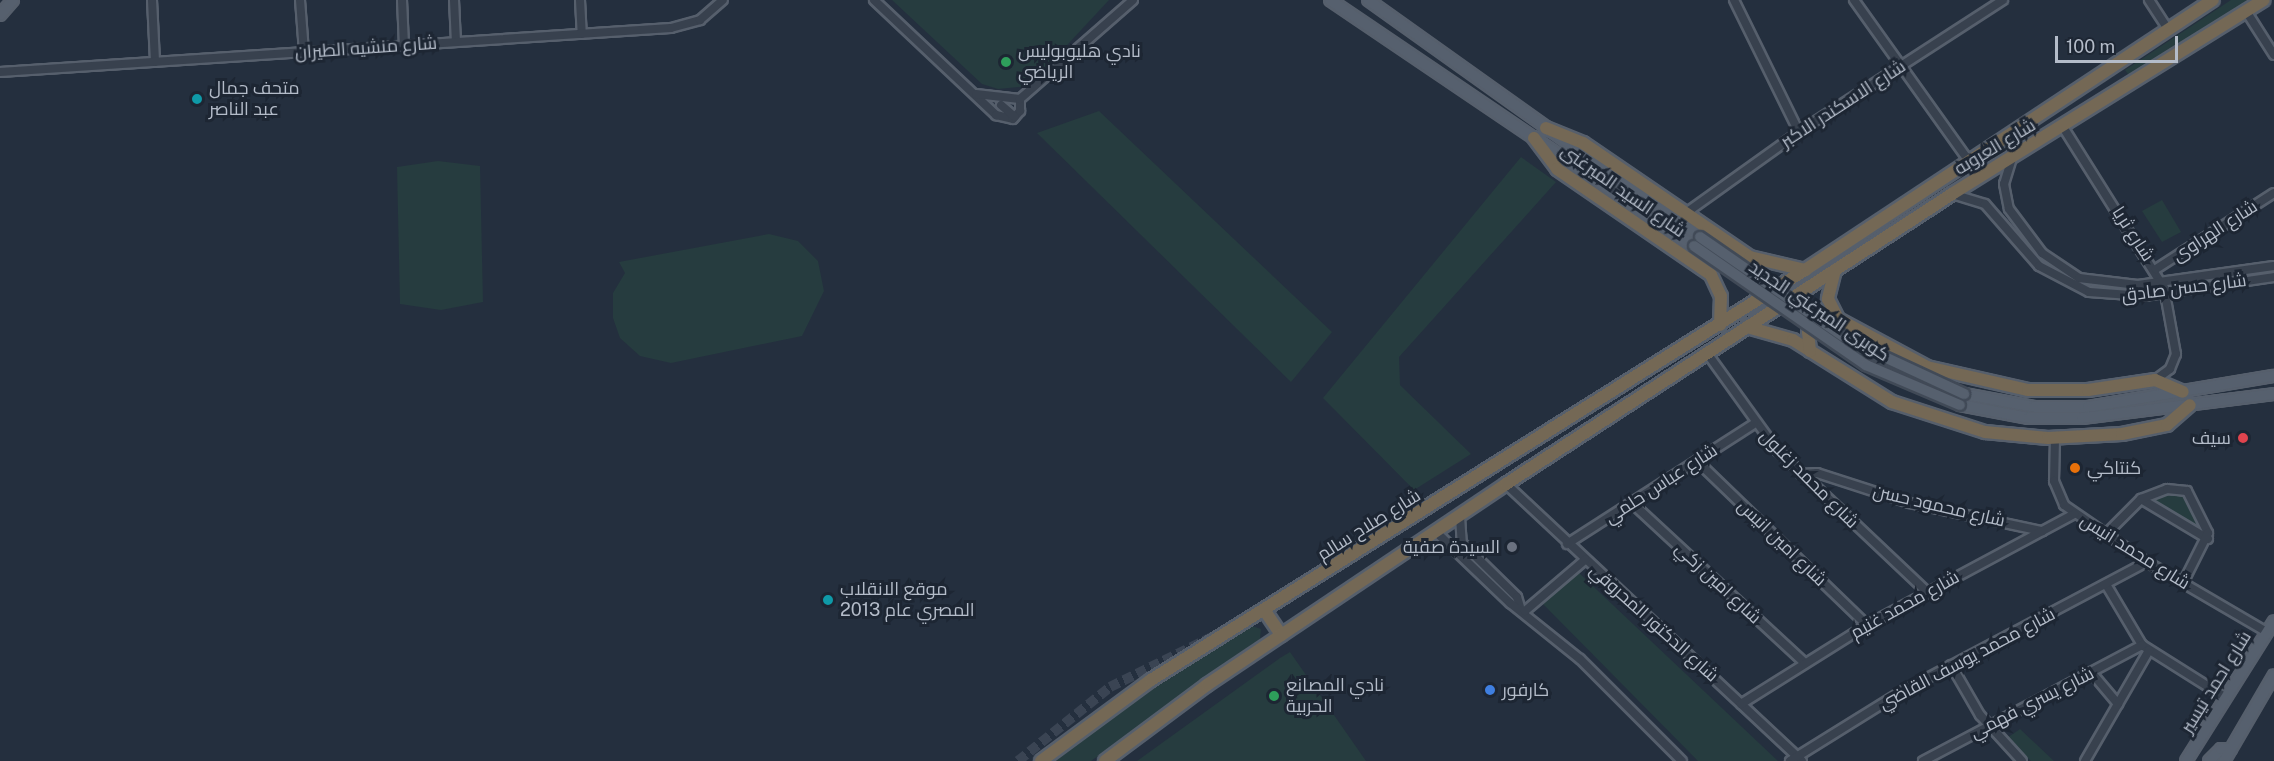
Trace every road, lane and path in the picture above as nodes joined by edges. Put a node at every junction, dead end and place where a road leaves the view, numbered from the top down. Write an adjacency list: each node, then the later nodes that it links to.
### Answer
1 (13, 0): 19 (main road)
2 (152, 0): 26 (street)
3 (300, 0): 24 (street)
4 (402, 0): 23 (street)
5 (454, 0): 22 (street)
6 (580, 0): 21 (street)
7 (723, 0): 21 (street, شارع منشيه الطيران)
8 (874, 0): 29 (street)
9 (1330, 0): 37 (main road, شارع السيد الميرغنى)
10 (1368, 0): 34 (main road, شارع السيد الميرغنى)
11 (1734, 0): 38 (street)
12 (1854, 0): 27 (street)
13 (2003, 0): 27 (street, شارع الاسكندر الاكبر)
14 (2149, 0): 20 (street)
15 (2213, 0): 20 (highway, شارع العروبه)
16 (2264, 0): 18 (highway, شارع العروبه)
17 (1130, 1): 30 (street)
18 (2246, 11): 25 (street); 35 (highway, شارع العروبه)
19 (0, 15)
20 (2168, 29): 41 (highway, شارع العروبه)
21 (582, 33): 22 (street, شارع منشيه الطيران)
22 (456, 42): 23 (street, شارع منشيه الطيران)
23 (404, 45): 24 (street, شارع منشيه الطيران)
24 (304, 52): 26 (street, شارع منشيه الطيران)
25 (2274, 55)
26 (155, 62): 28 (street, شارع منشيه الطيران)
27 (1900, 66): 38 (street, شارع الاسكندر الاكبر); 41 (street)
28 (0, 72)
29 (970, 90): 31 (street); 32 (street)
30 (1020, 99): 31 (street); 33 (street)
31 (1002, 103): 32 (street); 33 (street)
32 (996, 115): 33 (street)
33 (1016, 117)
34 (1530, 117): 36 (main road, شارع السيد الميرغنى); 37 (main road)
35 (2063, 127): 40 (highway, شارع العروبه); 47 (street, شارع ثريا)
36 (1545, 128): 44 (highway, شارع السيد الميرغنى); 61 (main road, كوبرى الميرغني الجديد, bridge)
37 (1521, 129): 39 (main road, شارع السيد الميرغنى)
38 (1799, 132): 44 (street, شارع الاسكندر الاكبر)
39 (1534, 138): 48 (highway, شارع السيد الميرغنى); 63 (main road, كوبرى الميرغني الجديد, bridge)
40 (2013, 155): 43 (highway, شارع العروبه); 52 (street, شارع حسن صادق)
41 (1969, 161): 49 (highway, شارع العروبه)
42 (2274, 193): 47 (street, شارع الهراوى)
43 (1952, 194): 50 (highway, شارع العروبه); 53 (street, شارع حسن صادق)
44 (1686, 213): 45 (highway, شارع السيد الميرغنى)
45 (1729, 242): 48 (highway); 49 (highway, شارع السيد الميرغنى)
46 (2274, 266): 52 (street, شارع حسن صادق)
47 (2156, 269): 52 (street, شارع ثريا)
48 (1704, 270): 55 (highway, شارع السيد الميرغنى)
49 (1805, 270): 55 (highway, شارع العروبه)
50 (1836, 270): 54 (highway); 56 (highway, شارع العروبه)
51 (2274, 277): 53 (street, شارع حسن صادق)
52 (2162, 283): 53 (street, شارع ثريا)
53 (2166, 293): 60 (street, شارع ثريا)
54 (1838, 319): 57 (highway); 60 (highway)
55 (1720, 324): 84 (highway, شارع صلاح سالم)
56 (1747, 327): 57 (highway); 58 (highway)
57 (1810, 351): 65 (highway)
58 (1707, 353): 64 (street, شارع محمد زغلول); 68 (highway)
59 (2274, 376): 61 (main road)
60 (2156, 380): 61 (highway)
61 (2183, 392)
62 (2274, 394): 63 (main road)
63 (2190, 405): 65 (highway)
64 (1754, 424): 66 (street, شارع عباس حلمي); 67 (street, شارع محمد زغلول)
65 (2055, 438): 71 (street, شارع محمد انيس)
66 (1697, 461): 70 (street, شارع عباس حلمي); 86 (street, شارع امين انيس)
67 (1802, 474): 73 (street, شارع محمود حسن); 82 (street, شارع محمد زغلول)
68 (1506, 484): 72 (highway); 77 (street, شارع الدكتور المحروقي)
69 (2141, 499): 75 (street); 76 (street); 76 (street)
70 (1632, 503): 77 (street, شارع عباس حلمي); 90 (street, شارع امين زكي)
71 (2074, 514): 73 (street, شارع محمد غنيم); 75 (street, شارع محمد انيس)
72 (1460, 517): 74 (highway); 83 (street)
73 (2042, 531): 82 (street, شارع محمد غنيم)
74 (1437, 532): 83 (street); 88 (highway)
75 (2105, 535): 79 (street, شارع محمد انيس)
76 (2208, 539): 80 (street)
77 (1567, 544): 78 (street, شارع الدكتور المحروقي)
78 (1585, 560): 83 (street); 95 (street, شارع الدكتور المحروقي)
79 (2146, 562): 80 (street, شارع محمد انيس); 81 (street, شارع محمد يوسف القاضي)
80 (2183, 583): 87 (street, شارع محمد انيس)
81 (2107, 586): 89 (street); 91 (street, شارع محمد يوسف القاضي)
82 (1927, 592): 86 (street, شارع محمد غنيم)
83 (1523, 609): 102 (street)
84 (1264, 611): 88 (highway); 100 (highway, شارع صلاح سالم)
85 (2274, 621): 87 (main road, شارع احمد تيسير)
86 (1867, 625): 90 (street, شارع محمد غنيم)
87 (2267, 632): 94 (main road, شارع احمد تيسير)
88 (1281, 635): 101 (highway)
89 (2146, 648): 92 (street, شارع يسري فهمي); 94 (street); 96 (street)
90 (1804, 663): 95 (street, شارع محمد غنيم)
91 (1951, 665): 97 (street); 99 (street, شارع محمد يوسف القاضي)
92 (2091, 672): 96 (street); 97 (street, شارع يسري فهمي)
93 (2274, 675): 98 (main road)
94 (2226, 698): 106 (main road, شارع احمد تيسير)
95 (1741, 704): 99 (street, شارع الدكتور المحروقي)
96 (2118, 704): 105 (street)
97 (1988, 725): 103 (street, شارع يسري فهمي); 104 (street)
98 (2231, 749): 107 (main road); 108 (main road)
99 (1796, 759)
100 (1041, 761)
101 (1105, 761)
102 (1682, 761)
103 (1923, 761)
104 (2022, 761)
105 (2085, 761)
106 (2186, 761)
107 (2209, 761)
108 (2224, 761)

